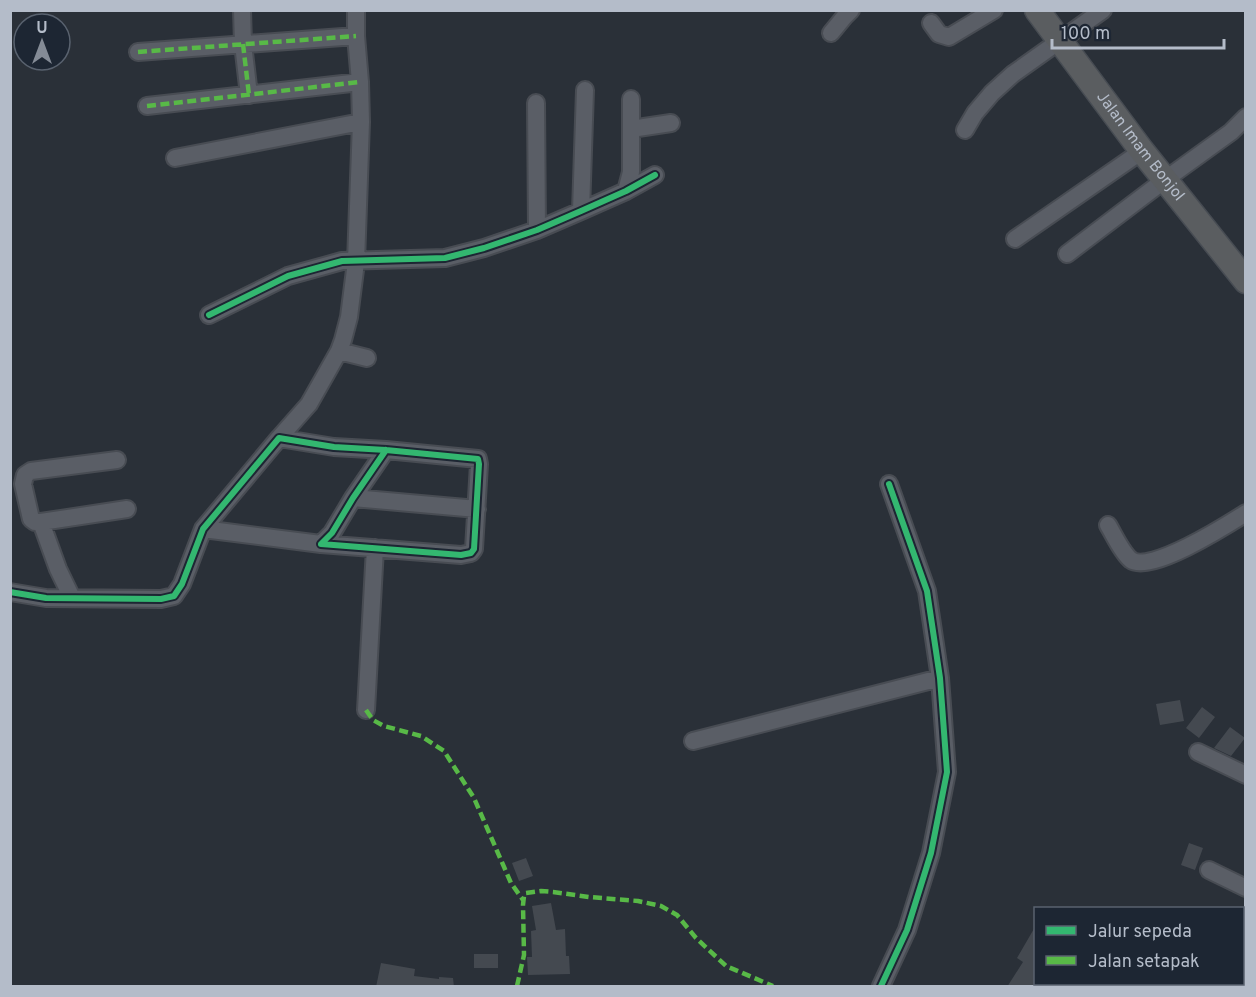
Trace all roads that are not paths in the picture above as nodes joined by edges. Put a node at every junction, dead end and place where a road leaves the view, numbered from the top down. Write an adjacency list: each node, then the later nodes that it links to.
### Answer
1 (242, 10): 11 (street)
2 (356, 10): 9 (street)
3 (994, 10): 7 (street)
4 (1037, 10): 10 (highway, Jalan Imam Bonjol)
5 (1102, 10): 10 (street)
6 (846, 12): 8 (street)
7 (931, 23)
8 (831, 33)
9 (356, 36): 11 (street); 13 (street)
10 (1060, 41): 23 (street); 24 (highway, Jalan Imam Bonjol)
11 (243, 44): 12 (street); 15 (street)
12 (138, 52)
13 (360, 82): 15 (street); 20 (street)
14 (585, 90): 29 (street)
15 (249, 95): 18 (street)
16 (631, 99): 22 (street)
17 (536, 103): 30 (street)
18 (147, 106)
19 (1245, 117): 27 (street)
20 (361, 122): 25 (street); 33 (street)
21 (671, 123): 22 (street)
22 (631, 129): 28 (street)
23 (965, 130)
24 (1142, 151): 27 (highway, Jalan Imam Bonjol); 31 (street)
25 (175, 158)
26 (655, 175): 28 (street)
27 (1166, 180): 32 (street); 34 (highway, Jalan Imam Bonjol)
28 (626, 191): 29 (street)
29 (581, 211): 30 (street)
30 (537, 230): 33 (street)
31 (1015, 239)
32 (1067, 254)
33 (356, 262): 35 (street); 36 (street)
34 (1245, 279)
35 (209, 315)
36 (339, 351): 37 (street); 38 (street)
37 (367, 358)
38 (279, 438): 39 (street); 48 (street)
39 (386, 450): 42 (street); 44 (street)
40 (117, 459): 46 (street)
41 (889, 484): 53 (street)
42 (353, 498): 44 (street); 49 (street)
43 (127, 509): 46 (street)
44 (477, 509): 50 (street)
45 (1245, 513): 47 (street)
46 (41, 522): 52 (street)
47 (1108, 525)
48 (203, 529): 49 (street); 52 (street)
49 (321, 544): 50 (street)
50 (375, 548): 54 (street)
51 (10, 592): 52 (street)
52 (72, 598)
53 (940, 678): 55 (street); 60 (street)
54 (366, 710)
55 (693, 741)
56 (1198, 752): 57 (street)
57 (1245, 775)
58 (1209, 870): 59 (street)
59 (1245, 888)
60 (880, 987)

